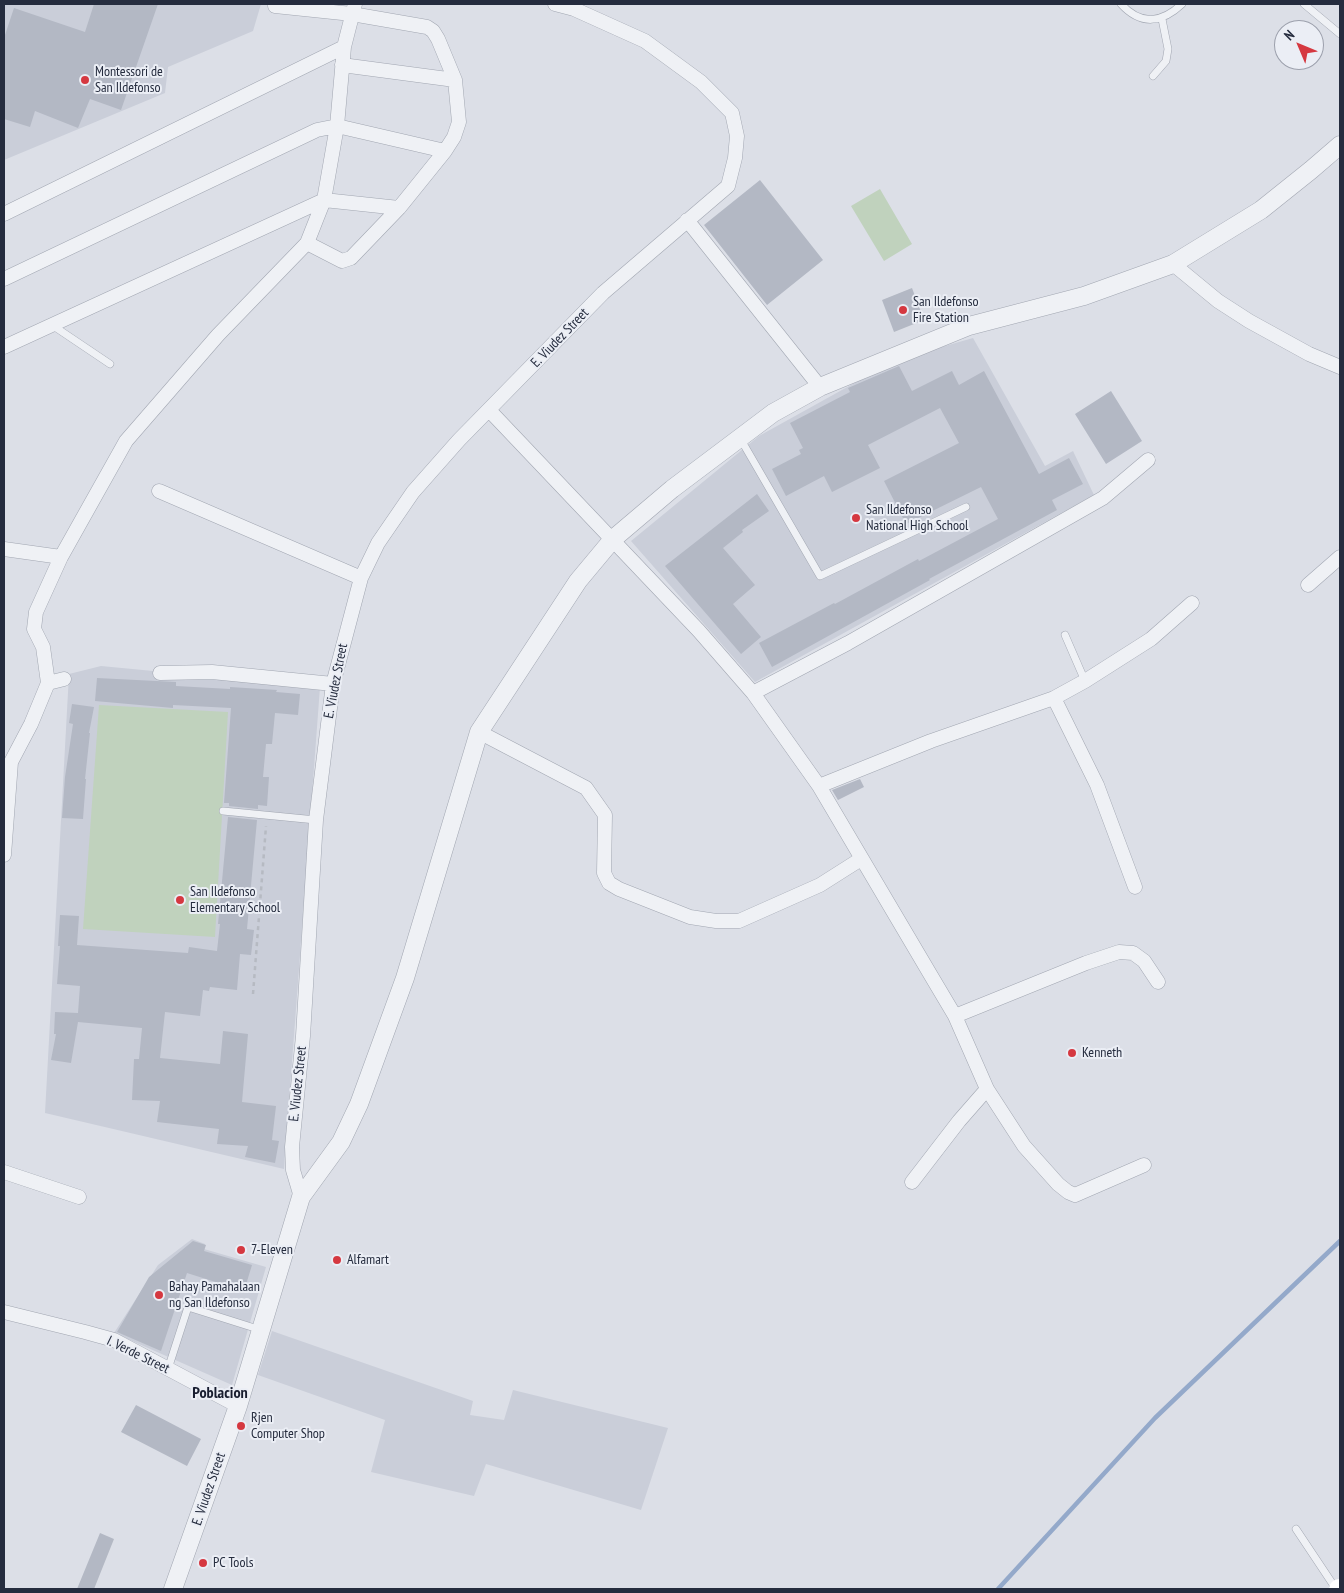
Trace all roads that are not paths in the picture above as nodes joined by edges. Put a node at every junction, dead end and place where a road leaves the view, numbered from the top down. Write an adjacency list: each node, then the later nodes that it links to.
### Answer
1 (555, 4): 19 (street, E. Viudez Street)
2 (1121, 4): 7 (lane)
3 (1182, 4): 7 (lane)
4 (1304, 4): 8 (lane)
5 (275, 6): 6 (street)
6 (353, 9): 9 (street); 12 (street)
7 (1162, 19): 11 (lane)
8 (1340, 34)
9 (344, 48): 10 (street); 18 (street)
10 (342, 65): 12 (street); 13 (street)
11 (1153, 76)
12 (455, 80): 15 (street)
13 (337, 126): 15 (street); 16 (street); 22 (street)
14 (1340, 145): 21 (street)
15 (445, 150): 17 (street)
16 (324, 200): 17 (street); 20 (street); 23 (street)
17 (399, 208): 20 (street)
18 (4, 214)
19 (687, 220): 27 (street); 28 (street, E. Viudez Street)
20 (307, 243): 35 (street)
21 (1173, 264): 26 (street); 27 (street)
22 (4, 279)
23 (52, 325): 24 (street); 25 (lane)
24 (4, 347)
25 (110, 364)
26 (1340, 367)
27 (820, 386): 29 (street)
28 (489, 410): 33 (street); 37 (street, E. Viudez Street)
29 (739, 438): 32 (lane); 33 (street)
30 (1148, 460): 46 (street)
31 (159, 491): 37 (street)
32 (966, 507)
33 (613, 539): 46 (street); 48 (street)
34 (4, 549): 35 (street)
35 (61, 557): 44 (street)
36 (1340, 557): 38 (street)
37 (361, 578): 45 (street, E. Viudez Street)
38 (1308, 585)
39 (1192, 603): 43 (street)
40 (1065, 635): 43 (lane)
41 (160, 673): 45 (street)
42 (64, 678): 44 (street)
43 (1085, 681): 47 (street)
44 (48, 683): 49 (street)
45 (333, 684): 52 (street, E. Viudez Street)
46 (753, 693): 50 (street)
47 (1054, 698): 50 (street); 55 (street)
48 (479, 732): 54 (street); 63 (street)
49 (7, 767): 53 (street)
50 (819, 786): 54 (street)
51 (223, 811): 52 (lane)
52 (316, 820): 63 (street, E. Viudez Street)
53 (4, 855)
54 (861, 859): 57 (street)
55 (1135, 887)
56 (1158, 982): 57 (street)
57 (955, 1016): 58 (street)
58 (987, 1089): 59 (street); 61 (street)
59 (1144, 1165)
60 (4, 1172): 62 (street)
61 (912, 1182)
62 (79, 1197)
63 (301, 1197): 65 (street, E. Viudez Street)
64 (4, 1312): 66 (street, I. Verde Street)
65 (261, 1330): 66 (lane); 67 (street, E. Viudez Street)
66 (168, 1368): 67 (street, I. Verde Street)
67 (238, 1406): 69 (street, E. Viudez Street)
68 (1296, 1529): 70 (lane)
69 (173, 1589)
70 (1338, 1589)

